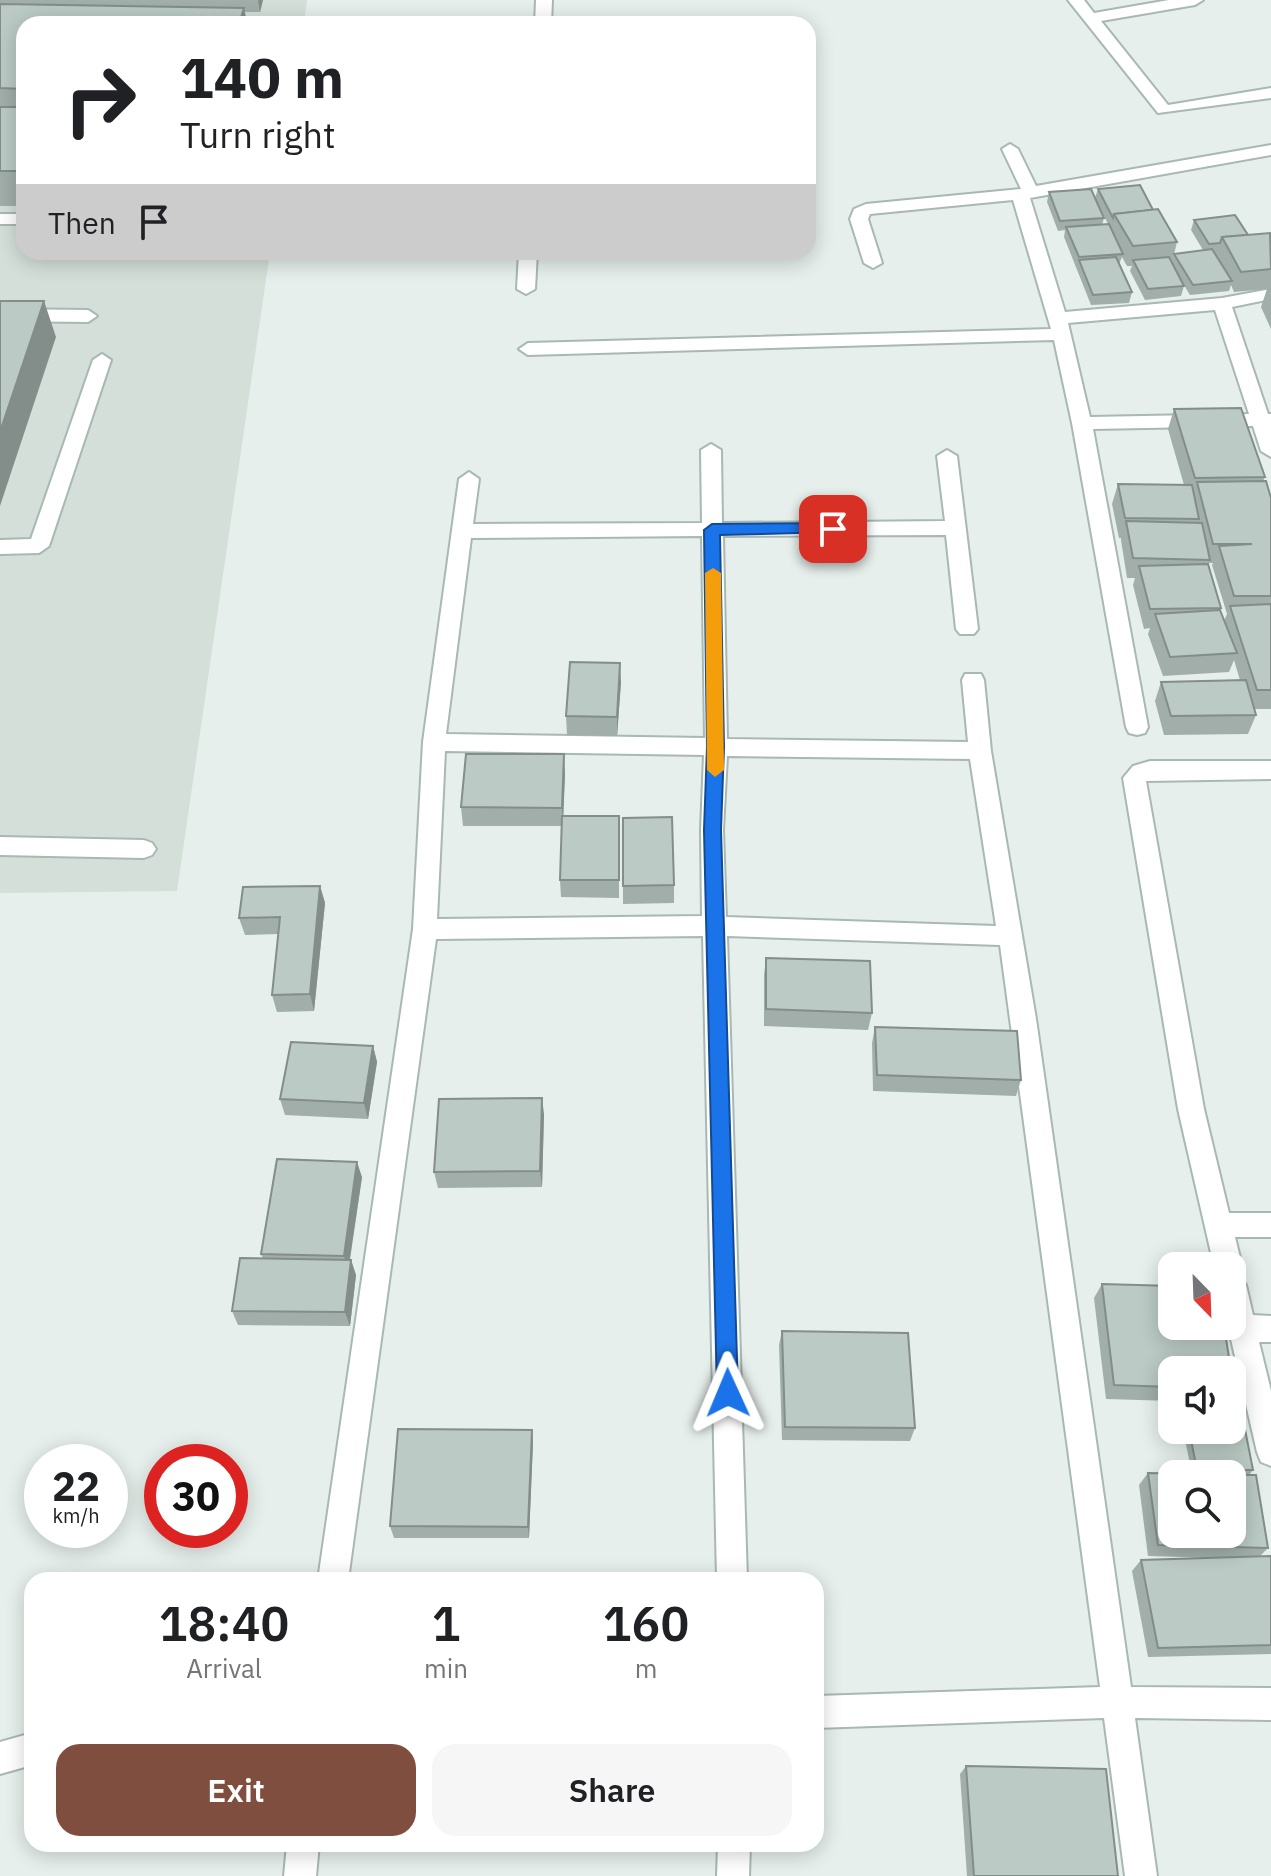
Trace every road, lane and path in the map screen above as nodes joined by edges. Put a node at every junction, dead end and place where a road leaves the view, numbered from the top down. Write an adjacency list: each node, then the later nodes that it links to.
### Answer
1 (1076, 0): 3 (street)
2 (1195, 0): 3 (street)
3 (1092, 18): 4 (street)
4 (1271, 93)
5 (1010, 149): 7 (street)
6 (1271, 150): 7 (street)
7 (1026, 193): 9 (street); 15 (street)
8 (528, 260): 10 (street)
9 (873, 263)
10 (526, 289)
11 (1271, 294): 12 (street)
12 (1222, 304): 15 (street); 18 (street)
13 (0, 315): 14 (street)
14 (88, 316)
15 (1060, 326): 16 (street); 19 (street)
16 (528, 349)
17 (102, 360): 27 (street)
18 (1267, 420): 19 (street); 21 (street)
19 (1082, 423): 30 (street)
20 (711, 450): 25 (street)
21 (1271, 451)
22 (947, 456): 24 (street)
23 (469, 479): 26 (street)
24 (954, 528): 25 (street); 28 (street)
25 (712, 530): 26 (street); 32 (street)
26 (463, 531): 31 (street)
27 (0, 547)
28 (967, 629)
29 (973, 680): 33 (street)
30 (1137, 727)
31 (434, 742): 32 (street); 38 (street)
32 (716, 747): 33 (street); 37 (street)
33 (980, 751): 39 (street)
34 (1271, 770): 40 (street)
35 (0, 846): 36 (street)
36 (144, 849)
37 (716, 926): 38 (street); 39 (street); 48 (street)
38 (425, 929): 47 (street)
39 (1010, 936): 49 (street)
40 (1218, 1225): 41 (street); 42 (street)
41 (1271, 1225)
42 (1225, 1252)
43 (1246, 1328): 44 (street)
44 (1271, 1329)
45 (1245, 1340): 46 (street)
46 (1271, 1448)
47 (334, 1572)
48 (732, 1572)
49 (1116, 1702): 50 (street); 51 (street); 58 (street)
50 (1271, 1704)
51 (824, 1712)
52 (24, 1751): 53 (street)
53 (0, 1758)
54 (302, 1852): 56 (street)
55 (734, 1852): 57 (street)
56 (300, 1876)
57 (733, 1876)
58 (1141, 1876)

